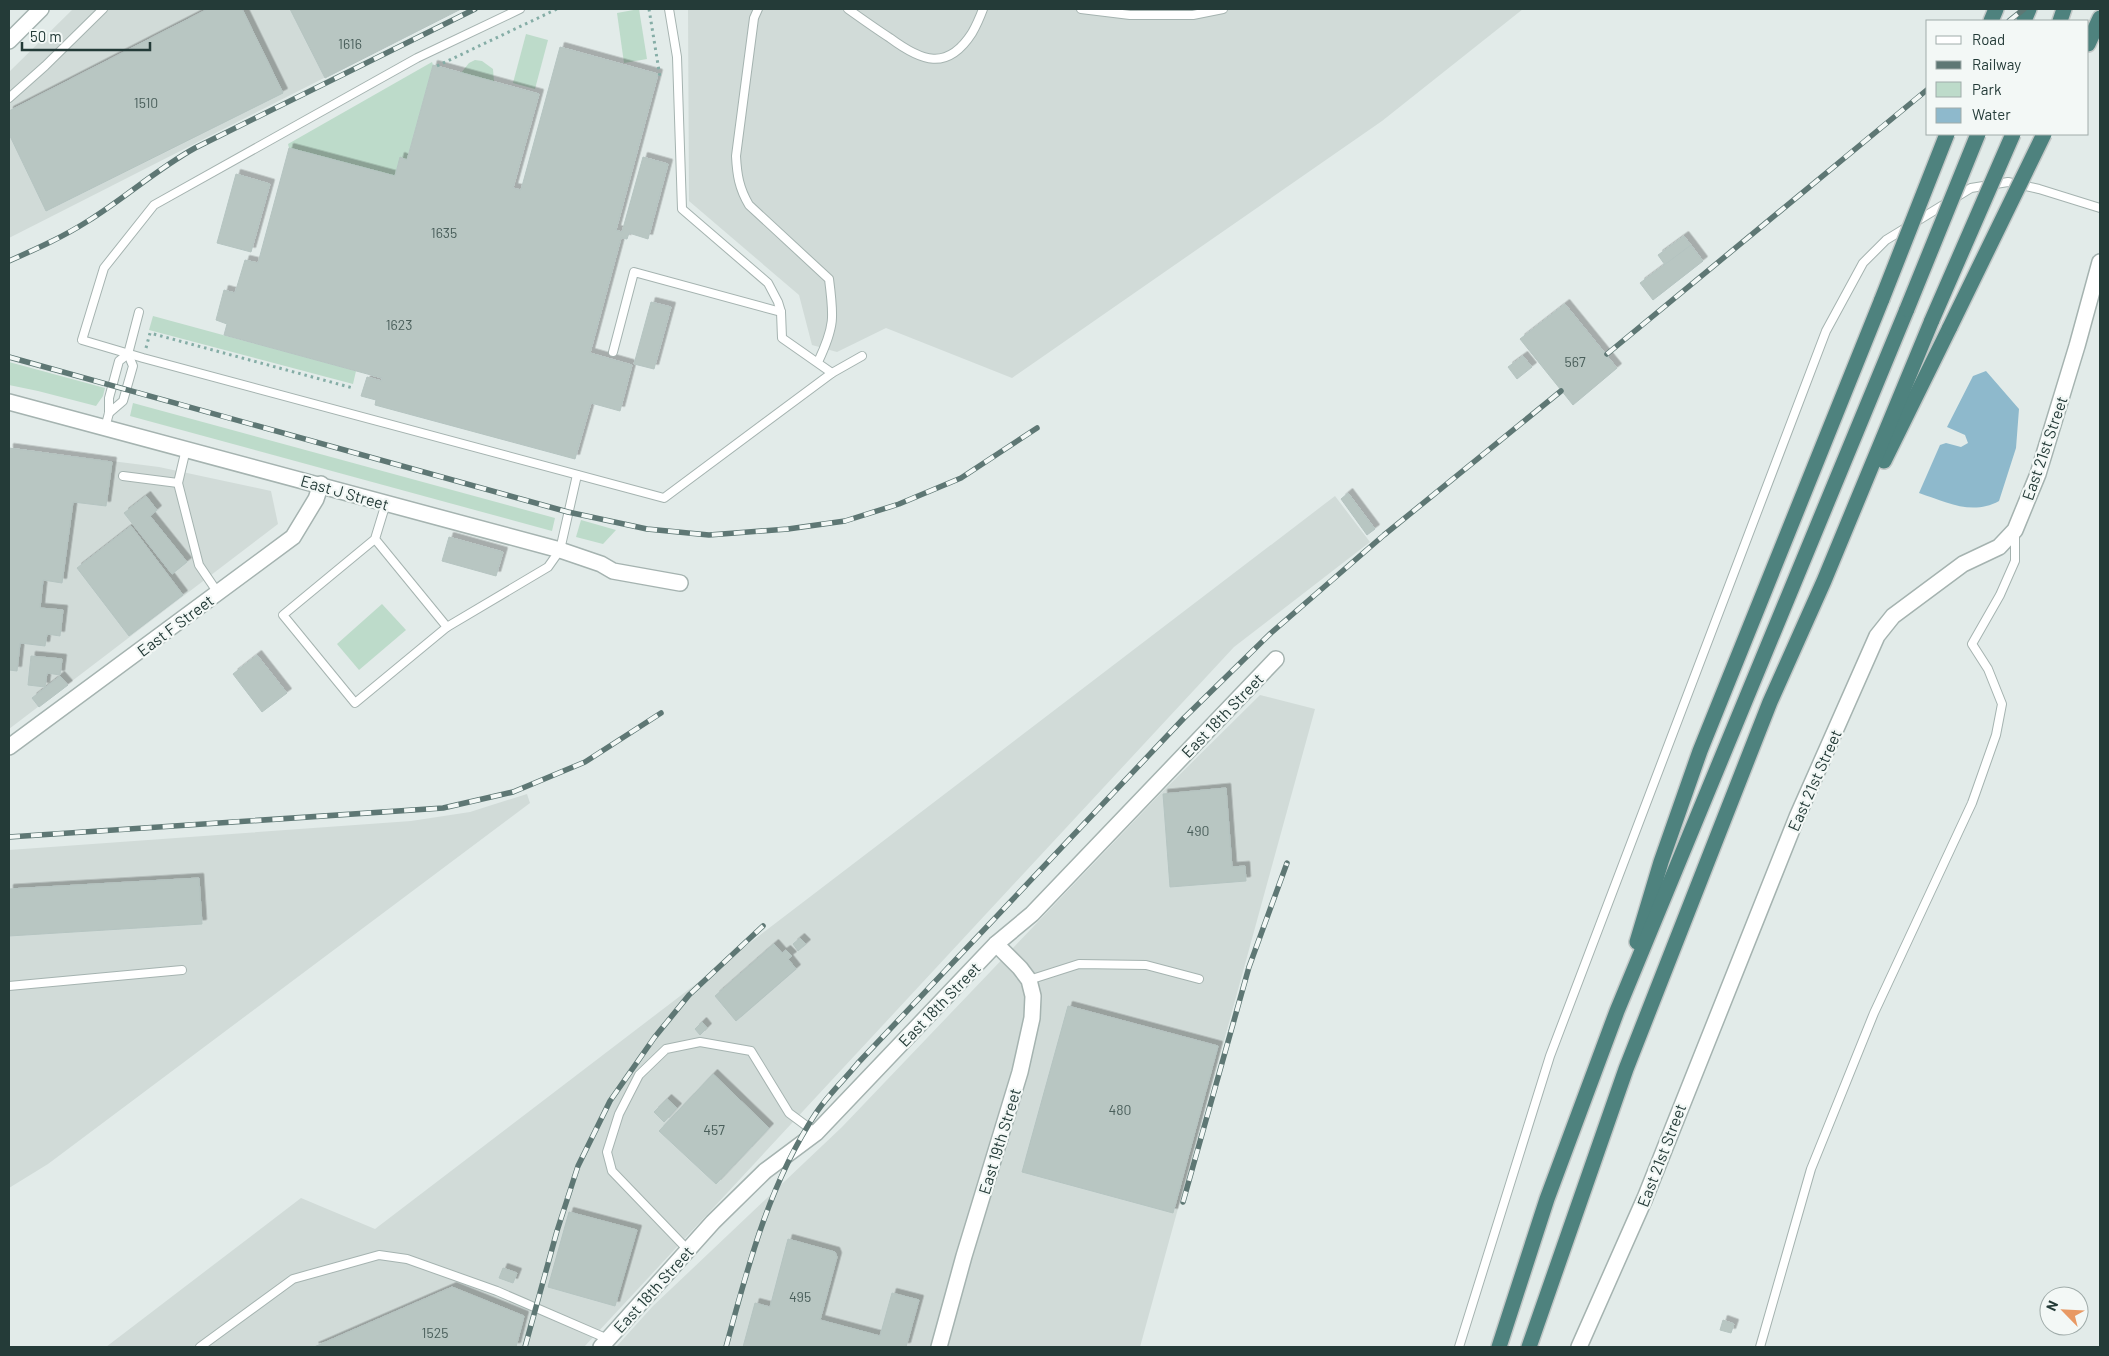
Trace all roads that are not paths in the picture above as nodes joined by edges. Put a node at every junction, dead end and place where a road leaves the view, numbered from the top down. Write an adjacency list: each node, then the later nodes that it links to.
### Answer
1 (103, 9): 13 (lane)
2 (520, 9): 23 (lane)
3 (669, 9): 21 (lane)
4 (758, 9): 25 (lane)
5 (848, 9): 6 (lane)
6 (984, 9)
7 (1081, 9): 8 (lane)
8 (1223, 9)
9 (35, 11): 11 (street)
10 (2100, 18): 12 (highway)
11 (9, 41)
12 (2089, 42)
13 (9, 98)
14 (1947, 135): 49 (highway, bridge)
15 (1978, 135): 49 (highway, bridge)
16 (2013, 135): 38 (highway, bridge)
17 (2044, 135): 38 (highway, bridge)
18 (2100, 208): 55 (lane)
19 (2100, 262): 35 (street, East 21st Street)
20 (139, 312): 23 (lane)
21 (781, 312): 22 (lane); 25 (lane)
22 (613, 352)
23 (128, 354): 28 (lane); 28 (lane); 30 (lane)
24 (862, 356): 26 (lane)
25 (818, 362): 26 (lane)
26 (832, 373): 30 (lane)
27 (9, 402): 28 (street, East J Street)
28 (107, 420): 29 (street, East J Street)
29 (186, 449): 32 (lane); 33 (street, East J Street)
30 (577, 475): 37 (lane)
31 (123, 476): 32 (lane)
32 (178, 483): 40 (lane)
33 (321, 484): 34 (street, East J Street); 40 (street, East F Street)
34 (386, 503): 36 (lane); 37 (street, East J Street)
35 (2015, 530): 58 (street, East 21st Street); 59 (lane)
36 (375, 539): 41 (lane); 41 (lane)
37 (560, 550): 39 (street, East J Street); 41 (lane)
38 (1824, 580): 57 (highway)
39 (680, 583)
40 (218, 593): 43 (street, East F Street)
41 (447, 627)
42 (1276, 659): 44 (street, East 18th Street)
43 (9, 747)
44 (996, 944): 47 (street); 50 (street, East 18th Street)
45 (182, 970): 48 (lane)
46 (1199, 979): 47 (lane)
47 (1029, 980): 54 (street, East 19th Street)
48 (9, 986)
49 (1617, 1011): 56 (highway)
50 (816, 1133): 51 (street, East 18th Street); 51 (lane)
51 (688, 1250): 52 (street, East 18th Street)
52 (604, 1343): 53 (lane)
53 (200, 1347)
54 (939, 1347)
55 (1459, 1347)
56 (1499, 1347)
57 (1529, 1347)
58 (1579, 1347)
59 (1760, 1347)

